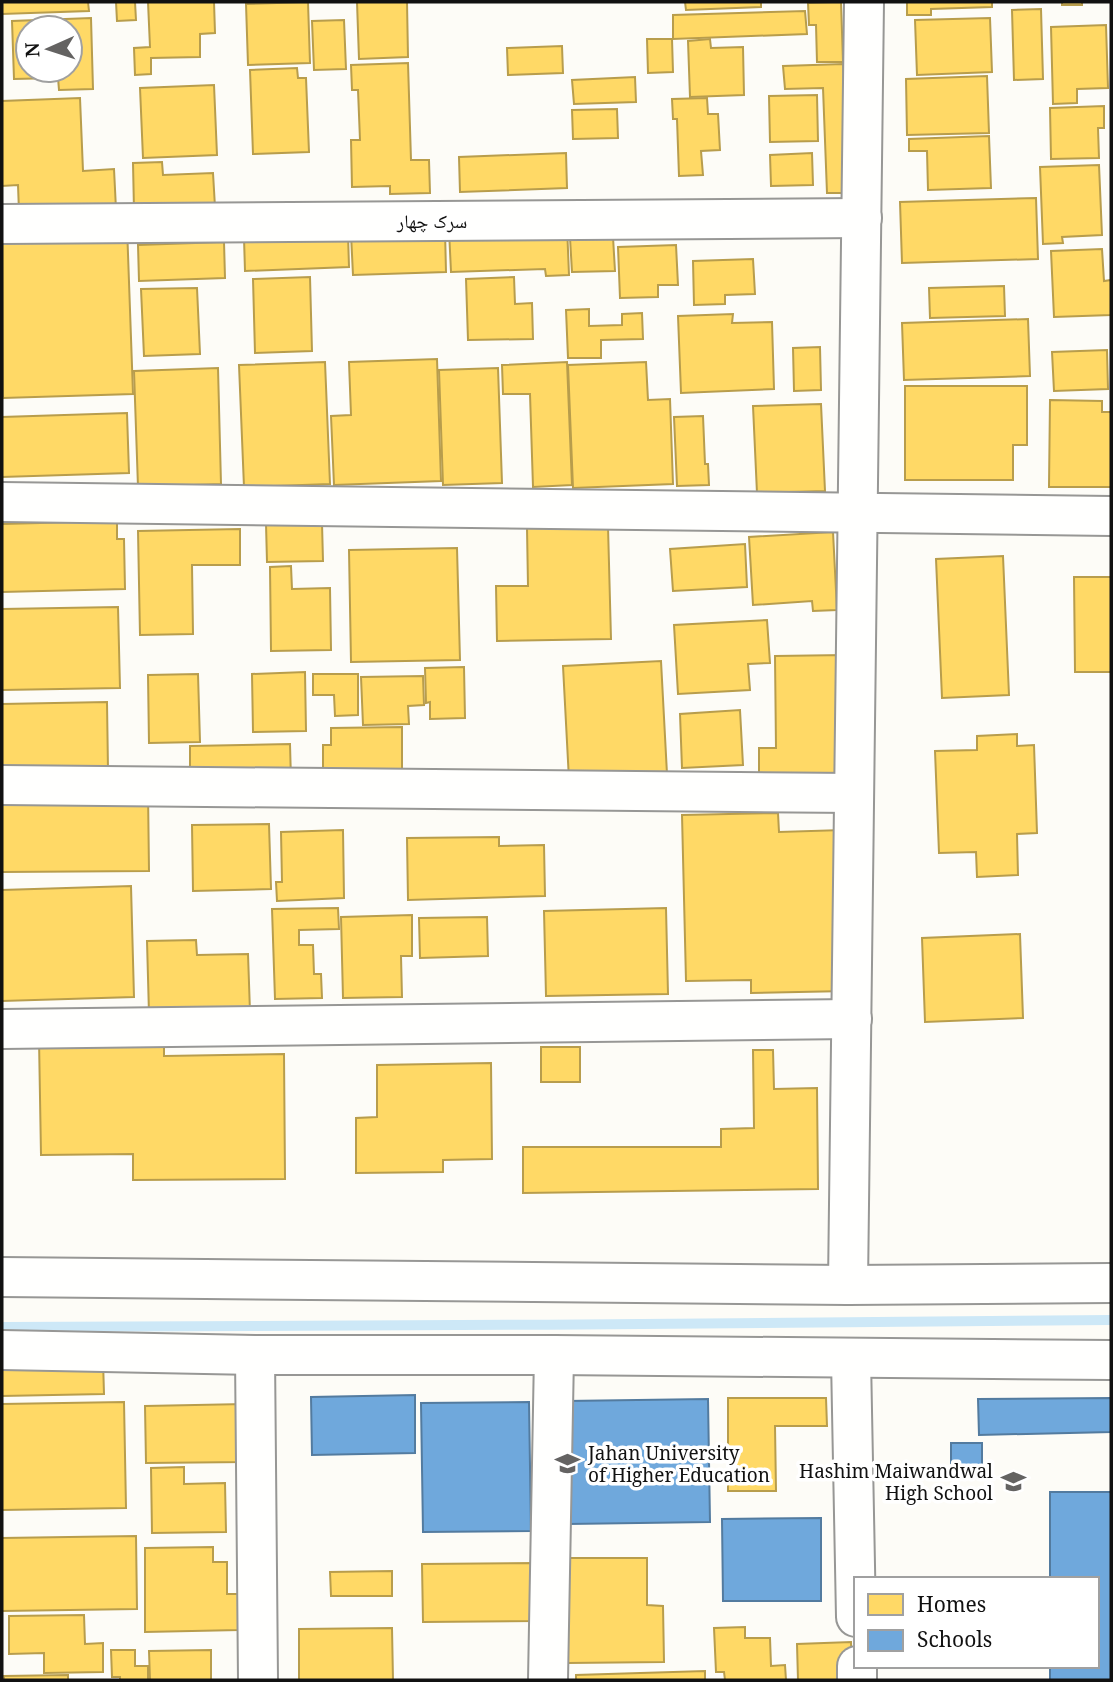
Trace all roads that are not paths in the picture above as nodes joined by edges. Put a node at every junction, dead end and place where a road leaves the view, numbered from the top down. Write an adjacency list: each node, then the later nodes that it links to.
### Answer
1 (864, 2): 2 (street)
2 (862, 218): 3 (street, سرک چهار); 5 (street)
3 (2, 224)
4 (2, 502): 5 (street)
5 (858, 513): 6 (street); 8 (street)
6 (1111, 516)
7 (2, 785): 8 (street)
8 (854, 793): 9 (street)
9 (852, 1020): 10 (street); 13 (street)
10 (2, 1029)
11 (2, 1277): 13 (street)
12 (1111, 1283): 13 (street)
13 (848, 1285)
14 (2, 1350): 15 (street)
15 (255, 1355): 16 (street); 20 (street)
16 (554, 1355): 17 (street); 21 (street)
17 (851, 1359): 18 (street); 19 (street)
18 (1111, 1360)
19 (855, 1577)
20 (258, 1680)
21 (548, 1680)

